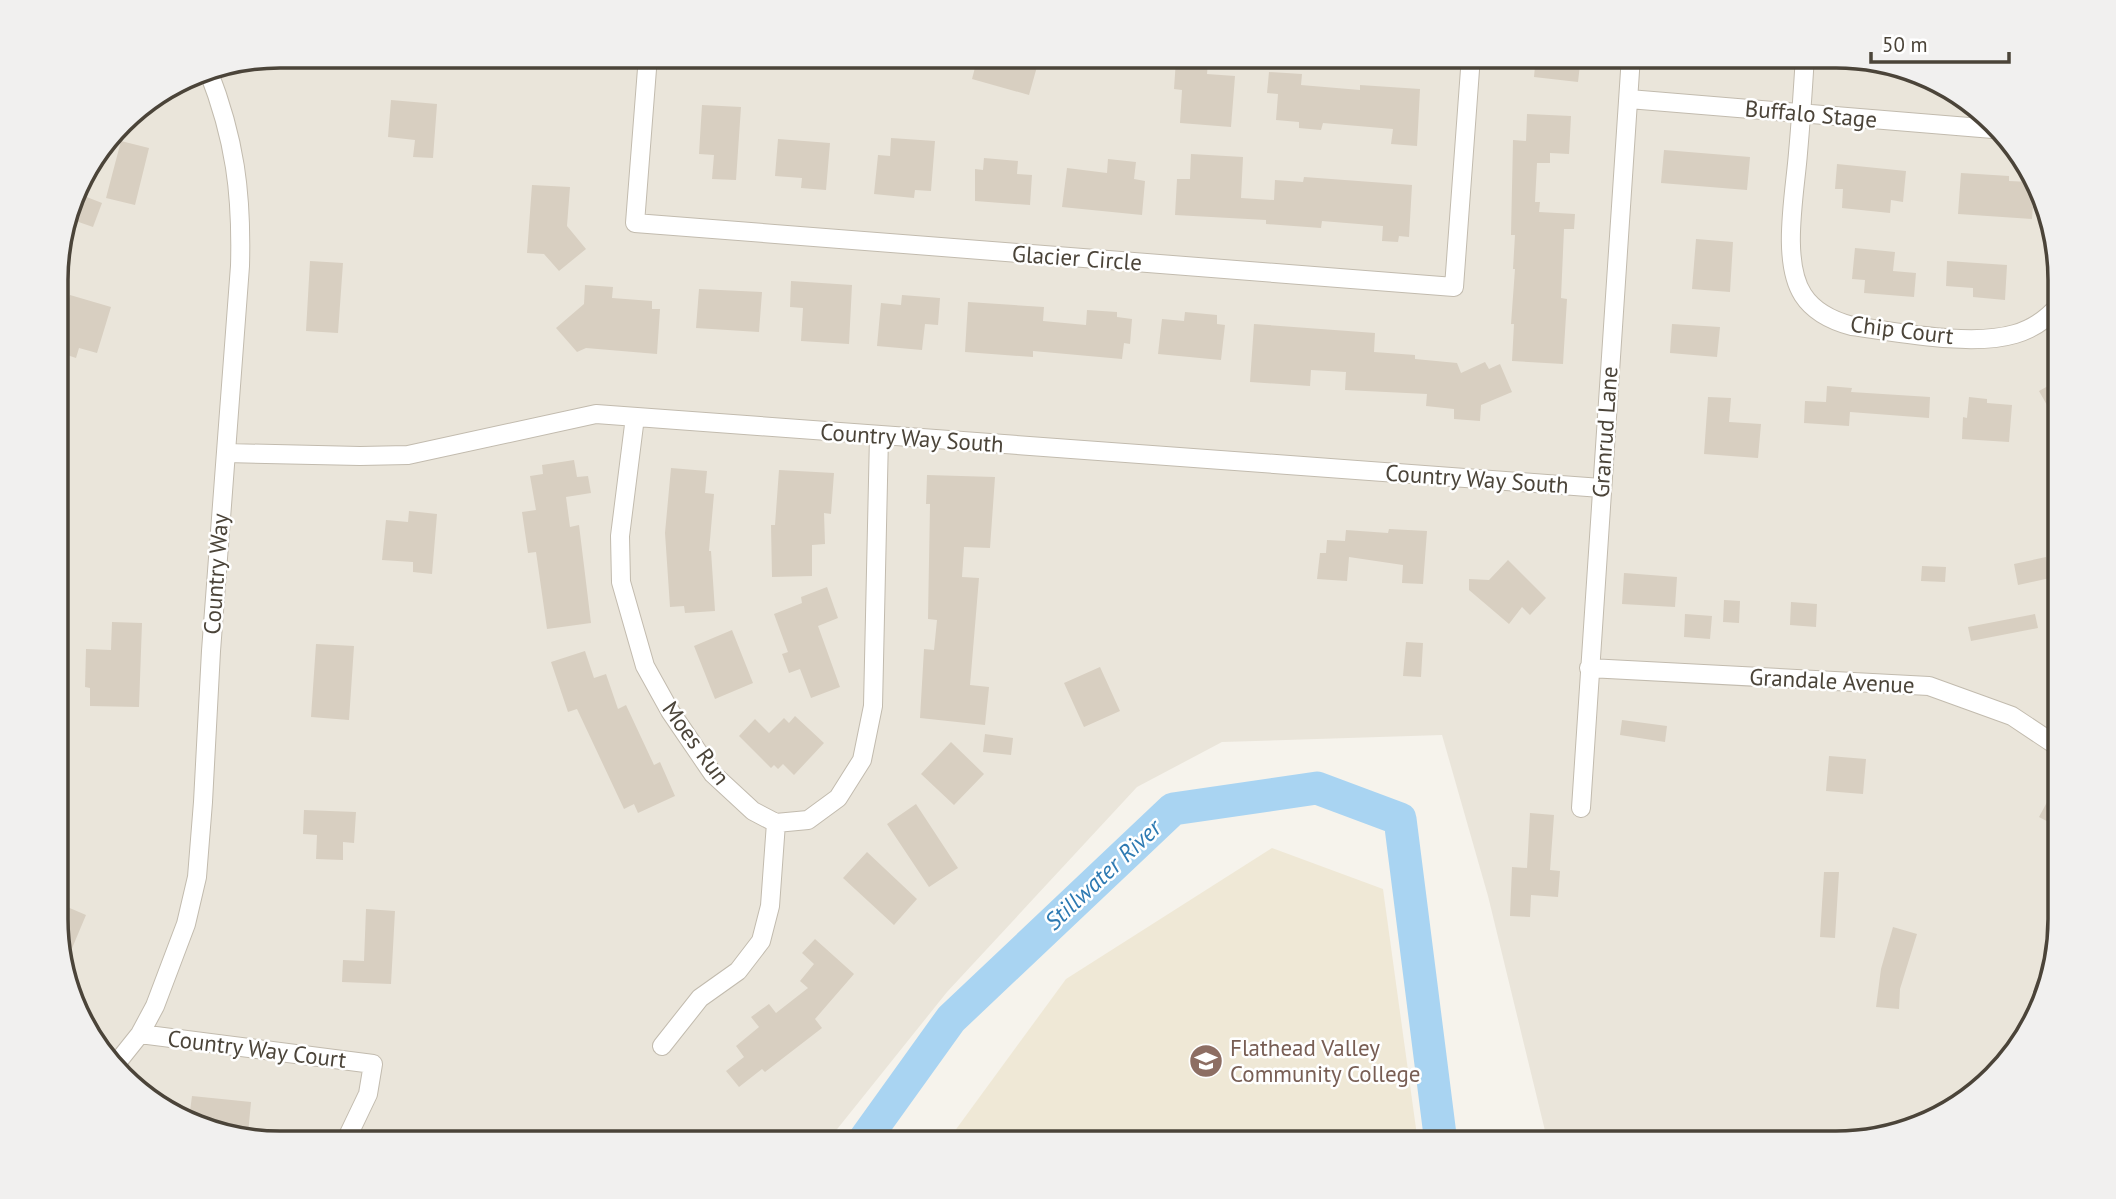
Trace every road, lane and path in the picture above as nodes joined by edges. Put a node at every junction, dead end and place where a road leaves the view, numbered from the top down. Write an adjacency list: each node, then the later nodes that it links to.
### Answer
1 (647, 68): 2 (street, Glacier Circle)
2 (1470, 68)
3 (1630, 68): 6 (street, Granrud Lane)
4 (1804, 68): 7 (street, Chip Court)
5 (211, 80): 12 (street, Country Way)
6 (1629, 99): 7 (street, Buffalo Stage); 13 (street, Granrud Lane)
7 (1801, 113): 8 (street, Buffalo Stage); 9 (street, Chip Court)
8 (1984, 128)
9 (2047, 316)
10 (635, 417): 11 (street, Country Way South); 12 (street, Country Way South); 17 (street, Moes Run)
11 (879, 436): 13 (street, Country Way South); 17 (street)
12 (226, 453): 18 (street, Country Way)
13 (1601, 488): 14 (street, Granrud Lane)
14 (1589, 668): 15 (street, Grandale Avenue); 16 (street, Granrud Lane)
15 (2047, 739)
16 (1581, 808)
17 (776, 822): 19 (street)
18 (140, 1034): 20 (street, Country Way); 21 (street, Country Way Court)
19 (662, 1046)
20 (121, 1057)
21 (350, 1131)

